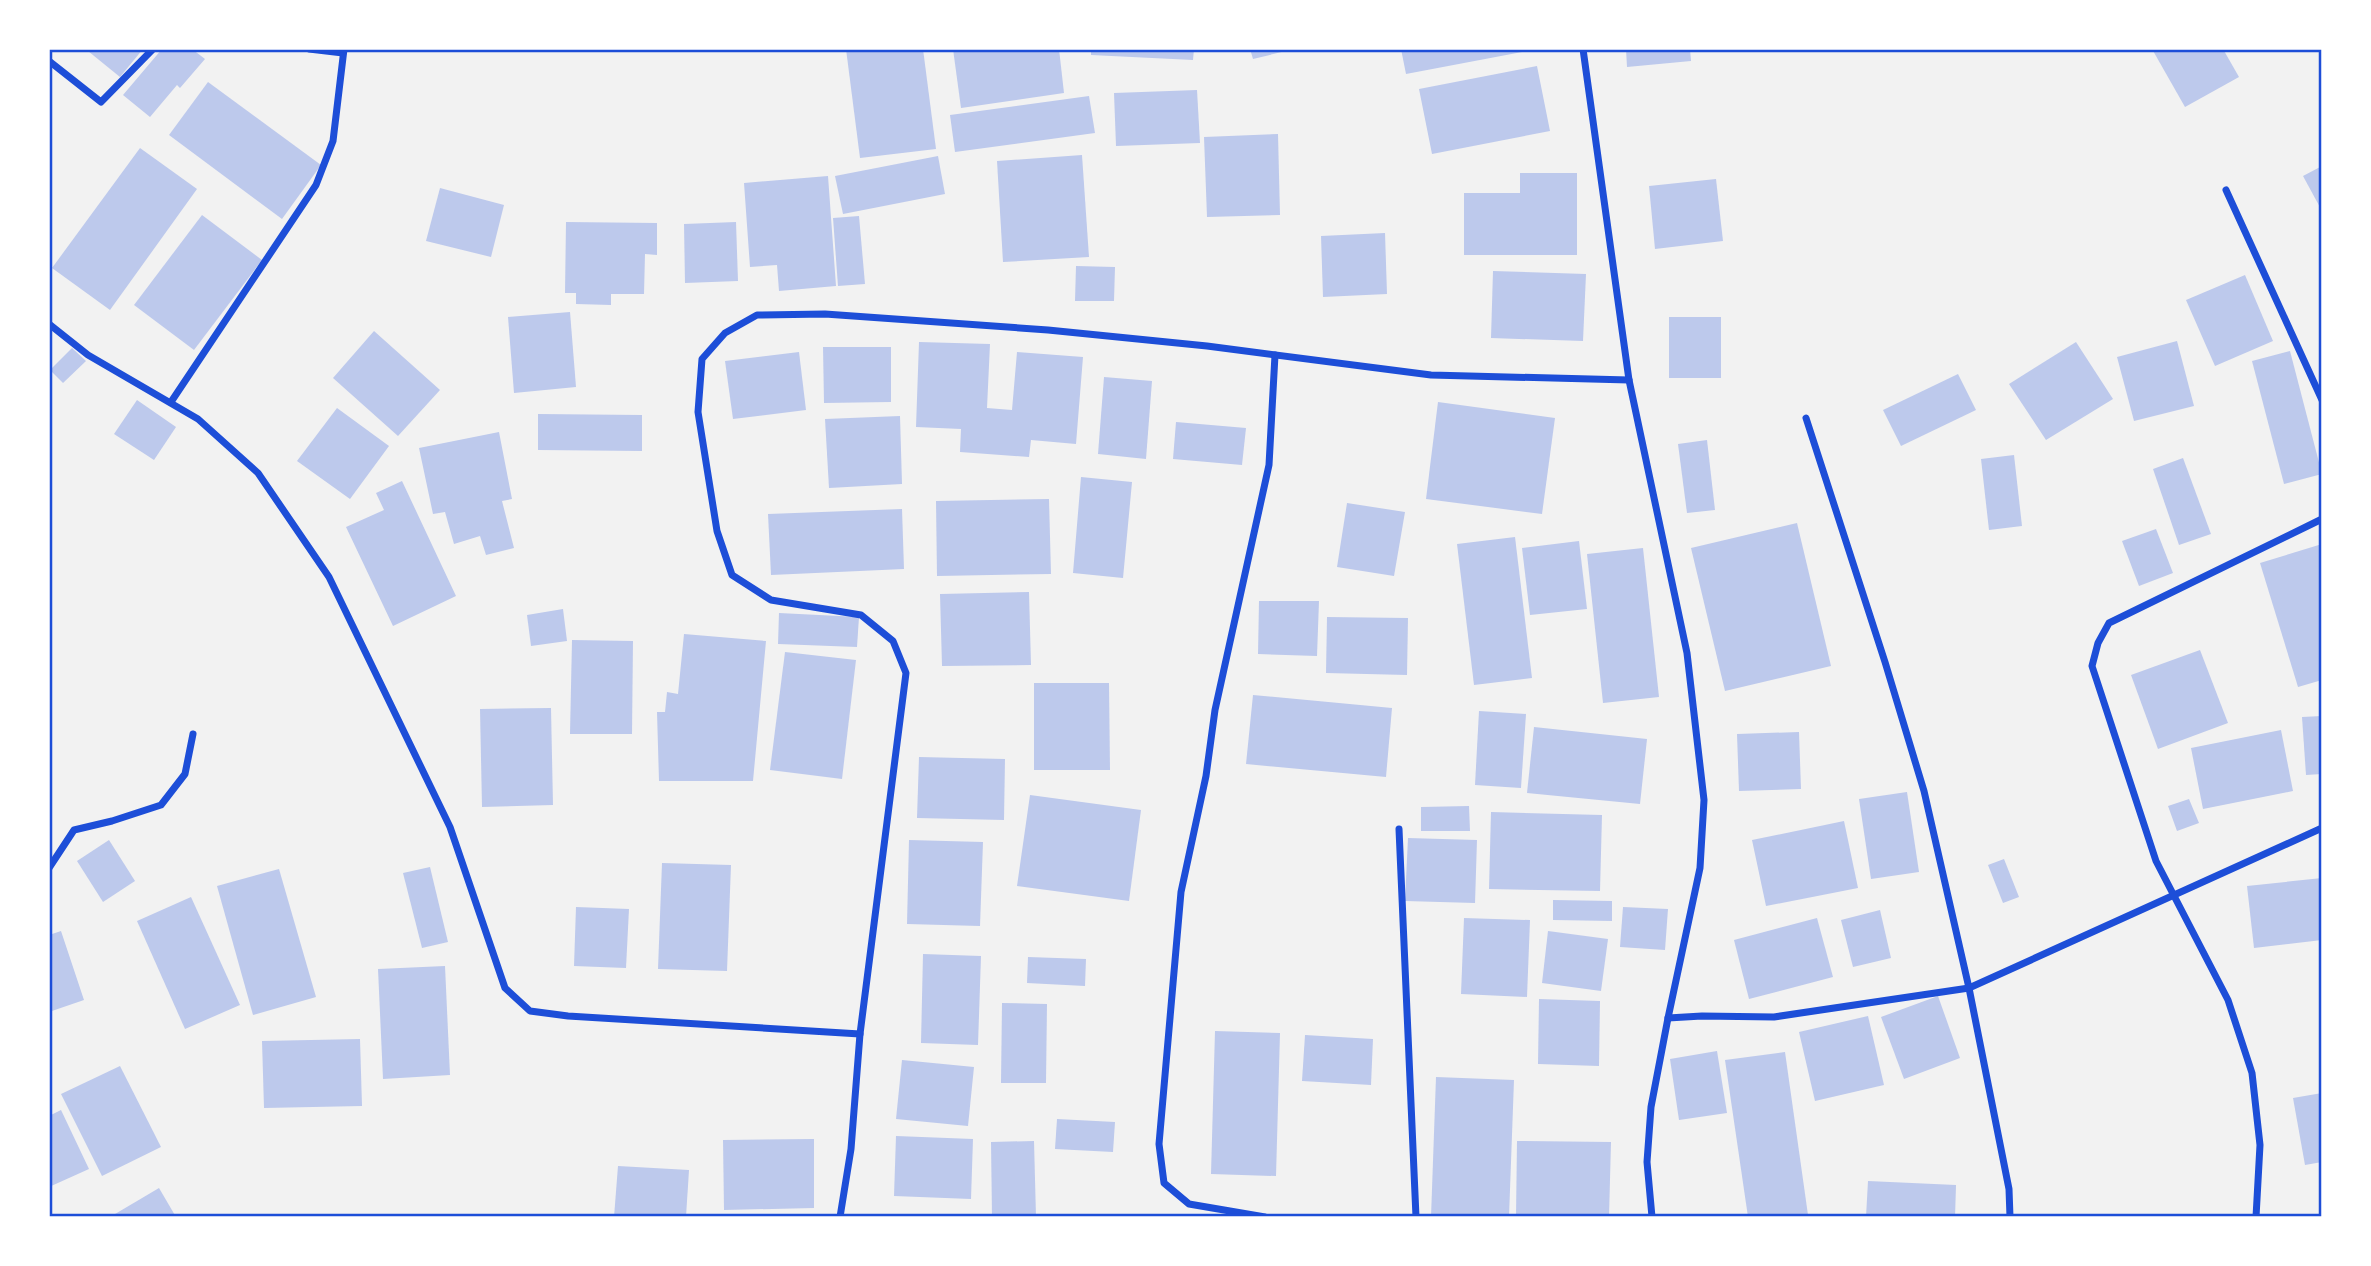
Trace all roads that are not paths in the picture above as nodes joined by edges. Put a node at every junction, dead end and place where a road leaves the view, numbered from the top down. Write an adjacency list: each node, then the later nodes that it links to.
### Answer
1 (153, 49): 5 (street)
2 (309, 49): 4 (street)
3 (1583, 49): 9 (street)
4 (344, 51): 11 (street)
5 (49, 61)
6 (2226, 190): 10 (street)
7 (49, 324): 11 (street)
8 (1275, 355): 9 (street); 21 (street); 23 (street)
9 (1629, 380): 20 (street)
10 (2322, 400)
11 (170, 402): 21 (street)
12 (1805, 418): 19 (street)
13 (2322, 519): 18 (street)
14 (193, 734): 17 (street)
15 (2322, 828): 18 (street)
16 (1399, 829): 24 (street)
17 (49, 868)
18 (2175, 895): 19 (street); 27 (street)
19 (1969, 988): 20 (street); 26 (street)
20 (1668, 1018): 25 (street)
21 (860, 1034): 22 (street)
22 (840, 1217)
23 (1265, 1217)
24 (1416, 1217)
25 (1651, 1217)
26 (2010, 1217)
27 (2256, 1217)

